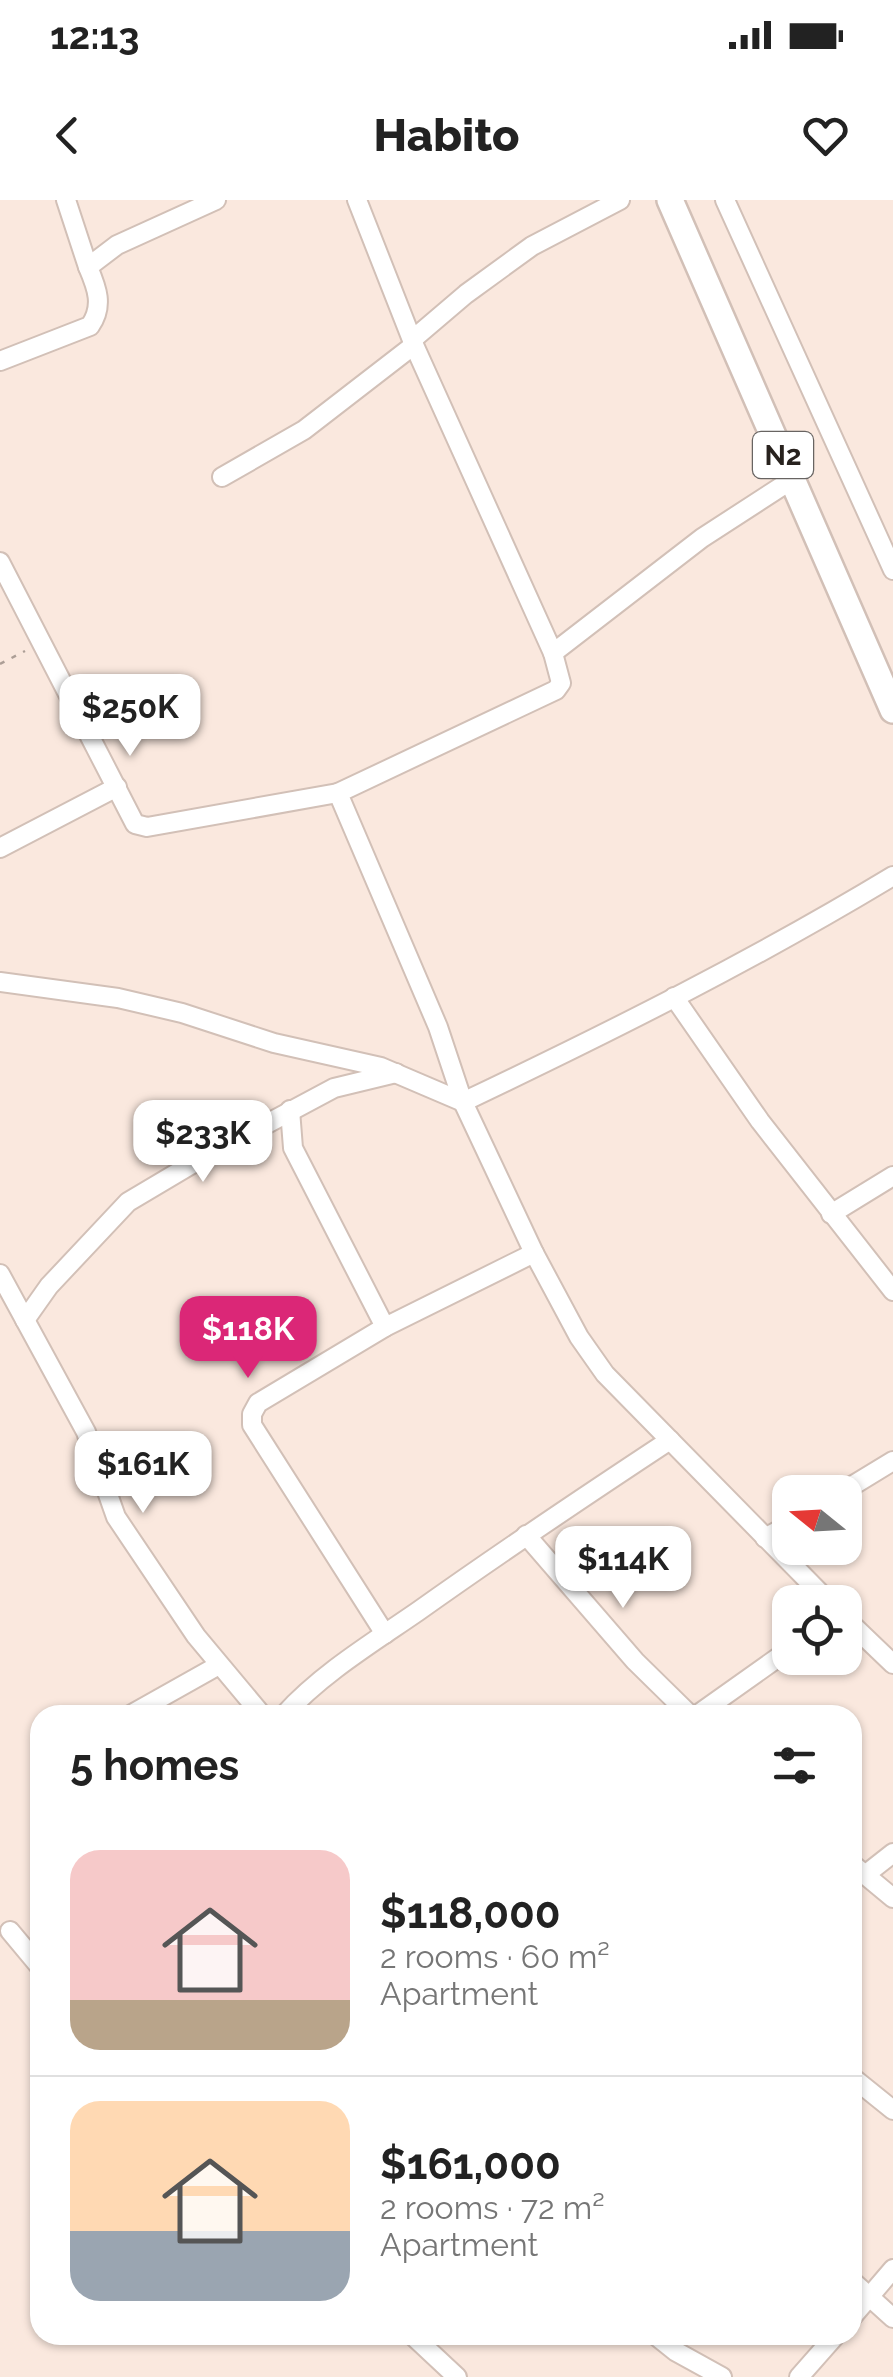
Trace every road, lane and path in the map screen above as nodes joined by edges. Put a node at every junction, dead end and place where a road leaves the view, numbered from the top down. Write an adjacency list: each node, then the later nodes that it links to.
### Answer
1 (66, 200): 7 (street)
2 (216, 200): 7 (street)
3 (357, 200): 8 (street)
4 (620, 200): 8 (street)
5 (670, 200): 11 (highway, N2)
6 (725, 200): 13 (street)
7 (88, 267): 9 (street)
8 (413, 342): 10 (street); 15 (street)
9 (0, 361)
10 (222, 478)
11 (793, 479): 15 (street); 17 (highway, N2)
12 (0, 562): 14 (street)
13 (893, 570)
14 (44, 642): 16 (path); 18 (street)
15 (552, 653): 19 (street)
16 (0, 664)
17 (893, 710)
18 (117, 787): 19 (street); 20 (street)
19 (338, 793): 25 (street)
20 (0, 848)
21 (893, 876): 23 (street)
22 (0, 982): 24 (street)
23 (674, 997): 25 (street); 28 (street)
24 (396, 1073): 25 (street); 26 (street)
25 (463, 1102): 29 (street)
26 (290, 1110): 32 (street); 33 (street)
27 (893, 1176): 28 (street)
28 (831, 1214): 31 (street)
29 (534, 1252): 33 (street); 34 (street)
30 (0, 1274): 32 (street)
31 (893, 1291)
32 (26, 1320): 45 (street)
33 (385, 1327): 41 (street)
34 (670, 1440): 38 (street); 39 (street)
35 (893, 1462): 36 (street)
36 (862, 1480)
37 (772, 1534): 39 (street)
38 (526, 1535): 41 (street); 49 (street)
39 (765, 1538): 40 (street)
40 (813, 1585)
41 (385, 1634): 48 (street)
42 (862, 1634): 44 (street)
43 (772, 1661): 50 (street)
44 (893, 1664)
45 (219, 1665): 46 (street); 47 (street)
46 (148, 1705)
47 (253, 1705)
48 (293, 1705)
49 (683, 1705)
50 (709, 1705)
51 (893, 1853): 52 (street)
52 (862, 1868)
53 (862, 1872): 54 (street)
54 (893, 1898)
55 (10, 1931): 56 (street)
56 (30, 1955)
57 (862, 2085): 58 (street)
58 (893, 2110)
59 (893, 2269): 61 (street)
60 (862, 2290): 61 (street)
61 (870, 2298): 62 (street); 63 (street)
62 (862, 2306)
63 (893, 2318)
64 (423, 2345): 67 (street)
65 (668, 2345): 68 (street)
66 (827, 2345): 69 (street)
67 (457, 2377)
68 (722, 2377)
69 (799, 2377)

